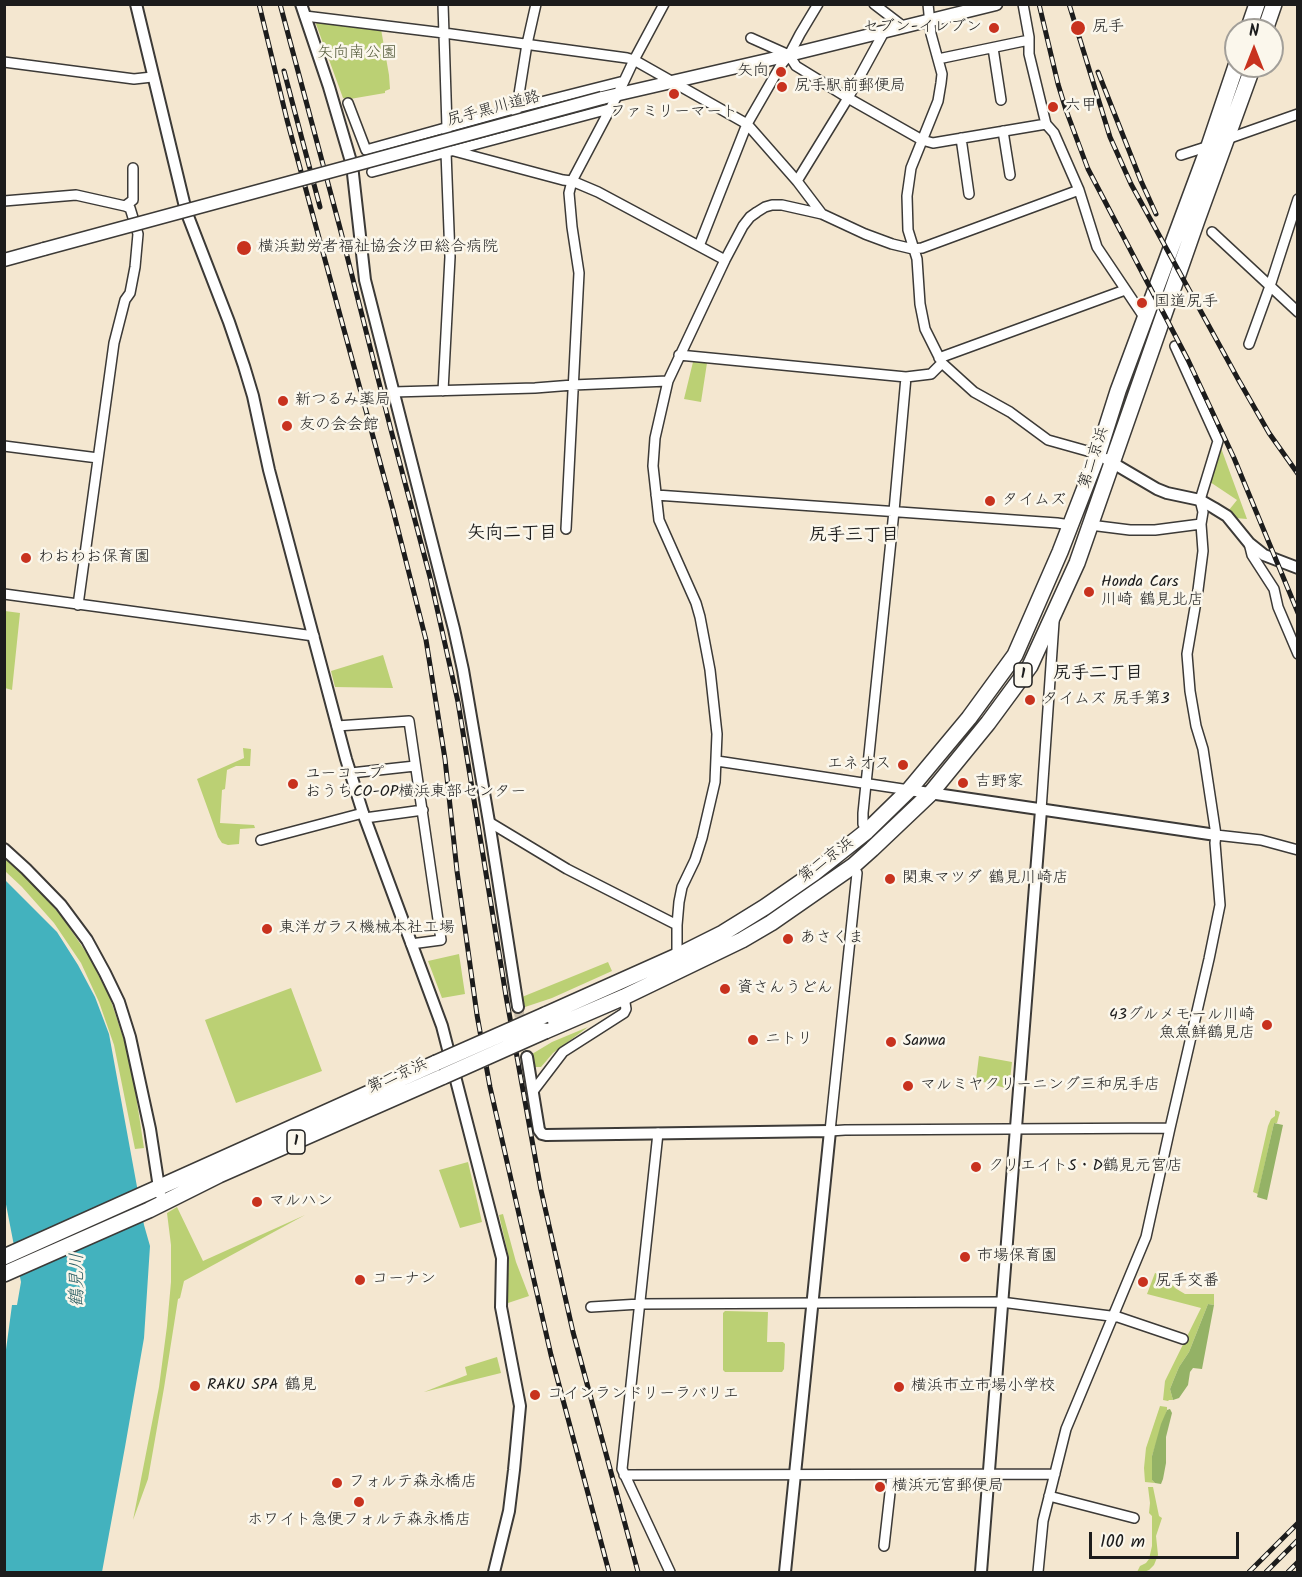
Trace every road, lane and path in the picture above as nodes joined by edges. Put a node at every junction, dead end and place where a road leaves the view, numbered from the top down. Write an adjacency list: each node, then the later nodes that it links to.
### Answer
1 (136, 4): 24 (street)
2 (301, 4): 11 (street)
3 (442, 4): 15 (street)
4 (536, 4): 18 (street)
5 (664, 4): 22 (street)
6 (818, 4): 20 (street)
7 (874, 4): 13 (street)
8 (928, 4): 12 (street)
9 (996, 4): 12 (main road, 尻手黒川道路)
10 (1023, 4): 17 (street)
11 (305, 16): 15 (street); 47 (street)
12 (931, 20): 13 (main road, 尻手黒川道路); 21 (street)
13 (904, 27): 14 (main road, 尻手黒川道路)
14 (884, 32): 20 (main road, 尻手黒川道路); 30 (street)
15 (444, 33): 18 (street); 38 (street)
16 (751, 38): 20 (street)
17 (1029, 40): 19 (street); 37 (street)
18 (527, 44): 22 (street); 34 (street)
19 (993, 48): 21 (street); 31 (street)
20 (789, 55): 28 (main road, 尻手黒川道路); 30 (street); 36 (street)
21 (938, 59): 43 (street)
22 (634, 60): 27 (street); 28 (street)
23 (4, 62): 24 (street)
24 (152, 77): 58 (street)
25 (1232, 78): 44 (highway, 第二京浜 / 1)
26 (1249, 78): 42 (highway, 第二京浜 / 1)
27 (624, 81): 29 (street); 34 (street)
28 (673, 82): 29 (main road, 尻手黒川道路); 36 (street)
29 (618, 94): 33 (main road, 尻手黒川道路)
30 (848, 98): 43 (street); 52 (street)
31 (1001, 100)
32 (348, 103): 38 (street)
33 (605, 104): 40 (street); 47 (main road, 尻手黒川道路, bridge); 51 (street)
34 (517, 108): 38 (street); 40 (street)
35 (1298, 114): 42 (street)
36 (747, 124): 52 (street); 61 (street)
37 (1046, 124): 39 (street); 53 (street)
38 (447, 127): 45 (street)
39 (1003, 131): 41 (street); 50 (street)
40 (514, 133): 45 (street)
41 (961, 138): 43 (street); 54 (street)
42 (1227, 139): 81 (highway, 第二京浜 / 1)
43 (922, 140): 62 (street)
44 (1209, 146): 46 (street); 68 (highway, 第二京浜 / 1)
45 (450, 152): 49 (street); 51 (street); 76 (street)
46 (1181, 155)
47 (352, 165): 58 (main road, 尻手黒川道路, bridge); 77 (street)
48 (133, 168): 57 (street)
49 (372, 172)
50 (1010, 175)
51 (572, 181): 61 (street); 75 (street)
52 (797, 181): 59 (street)
53 (1079, 190): 62 (street); 66 (street)
54 (969, 194)
55 (1298, 199): 65 (street)
56 (4, 201): 57 (street)
57 (125, 206): 80 (street)
58 (186, 211): 63 (main road, 尻手黒川道路, bridge); 94 (street)
59 (822, 214): 62 (street); 64 (street)
60 (1212, 232): 65 (street)
61 (699, 246): 64 (street)
62 (913, 249): 72 (street)
63 (4, 260)
64 (725, 260): 71 (street)
65 (1270, 286): 67 (street); 69 (street)
66 (1125, 290): 68 (street); 72 (street)
67 (1298, 312)
68 (1146, 320): 79 (highway, 第二京浜 / 1)
69 (1249, 344)
70 (1175, 346): 83 (street)
71 (679, 355): 73 (street); 74 (street)
72 (941, 360): 73 (street); 79 (street)
73 (906, 377): 84 (street)
74 (668, 381): 75 (street); 82 (street)
75 (573, 385): 76 (street); 88 (street)
76 (443, 391): 77 (street)
77 (393, 392): 106 (street)
78 (4, 446): 80 (street)
79 (1098, 454): 81 (street); 86 (highway, 第二京浜 / 1)
80 (98, 458): 92 (street)
81 (1112, 462): 83 (street); 87 (highway, 第二京浜 / 1)
82 (656, 495): 84 (street); 97 (street)
83 (1200, 500): 85 (street); 89 (street)
84 (894, 511): 86 (street); 100 (street)
85 (1201, 524): 87 (street); 108 (street)
86 (1070, 525): 101 (highway, 第二京浜 / 1)
87 (1090, 525): 93 (highway, 第二京浜 / 1)
88 (566, 529)
89 (1249, 543): 90 (street); 95 (street)
90 (1298, 568)
91 (4, 594): 92 (street)
92 (78, 605): 94 (street)
93 (1054, 614): 102 (highway, 第二京浜 / 1); 104 (street)
94 (314, 636): 96 (street)
95 (1298, 654)
96 (337, 726): 98 (street); 99 (street)
97 (717, 761): 100 (street); 113 (street)
98 (415, 766): 99 (street); 103 (street)
99 (351, 773): 105 (street)
100 (867, 783): 101 (street); 107 (street)
101 (909, 790): 102 (street); 107 (highway, 第二京浜 / 1)
102 (930, 794): 104 (street); 112 (highway, 第二京浜 / 1)
103 (423, 810): 105 (street); 114 (street)
104 (1041, 810): 108 (street); 122 (street)
105 (364, 816): 109 (street); 114 (street)
106 (489, 822): 113 (street); 117 (street)
107 (867, 831): 115 (highway, 第二京浜 / 1)
108 (1216, 836): 111 (street); 121 (street)
109 (261, 840)
110 (4, 849): 125 (street)
111 (1298, 850)
112 (853, 866): 116 (highway, 第二京浜 / 1); 123 (street)
113 (677, 925): 115 (street)
114 (411, 944): 143 (street)
115 (677, 957): 119 (highway, 第二京浜 / 1, bridge)
116 (624, 997): 119 (highway, 第二京浜 / 1, bridge); 120 (street)
117 (518, 1007)
118 (527, 1057): 120 (street)
119 (440, 1070): 125 (highway, 第二京浜 / 1); 126 (highway, 第二京浜 / 1)
120 (534, 1090): 124 (street)
121 (1170, 1128): 122 (street); 133 (street)
122 (1016, 1129): 123 (street); 129 (street)
123 (830, 1131): 124 (street); 130 (street)
124 (658, 1132): 131 (street)
125 (152, 1191): 126 (street); 127 (highway, 第二京浜 / 1)
126 (155, 1207): 128 (highway, 第二京浜 / 1)
127 (5, 1257)
128 (10, 1272)
129 (1001, 1302): 130 (street); 133 (street); 137 (street)
130 (812, 1303): 131 (street); 135 (street)
131 (640, 1304): 132 (street); 136 (street)
132 (591, 1307)
133 (1112, 1317): 134 (street); 138 (street)
134 (1183, 1339)
135 (795, 1473): 136 (street); 139 (street); 145 (street)
136 (624, 1474): 144 (street)
137 (988, 1474): 138 (street); 139 (street); 146 (street)
138 (1055, 1474): 140 (street)
139 (892, 1475): 142 (street)
140 (1049, 1496): 141 (street); 147 (street)
141 (1134, 1518)
142 (884, 1546)
143 (494, 1572)
144 (670, 1572)
145 (785, 1572)
146 (981, 1572)
147 (1038, 1572)

